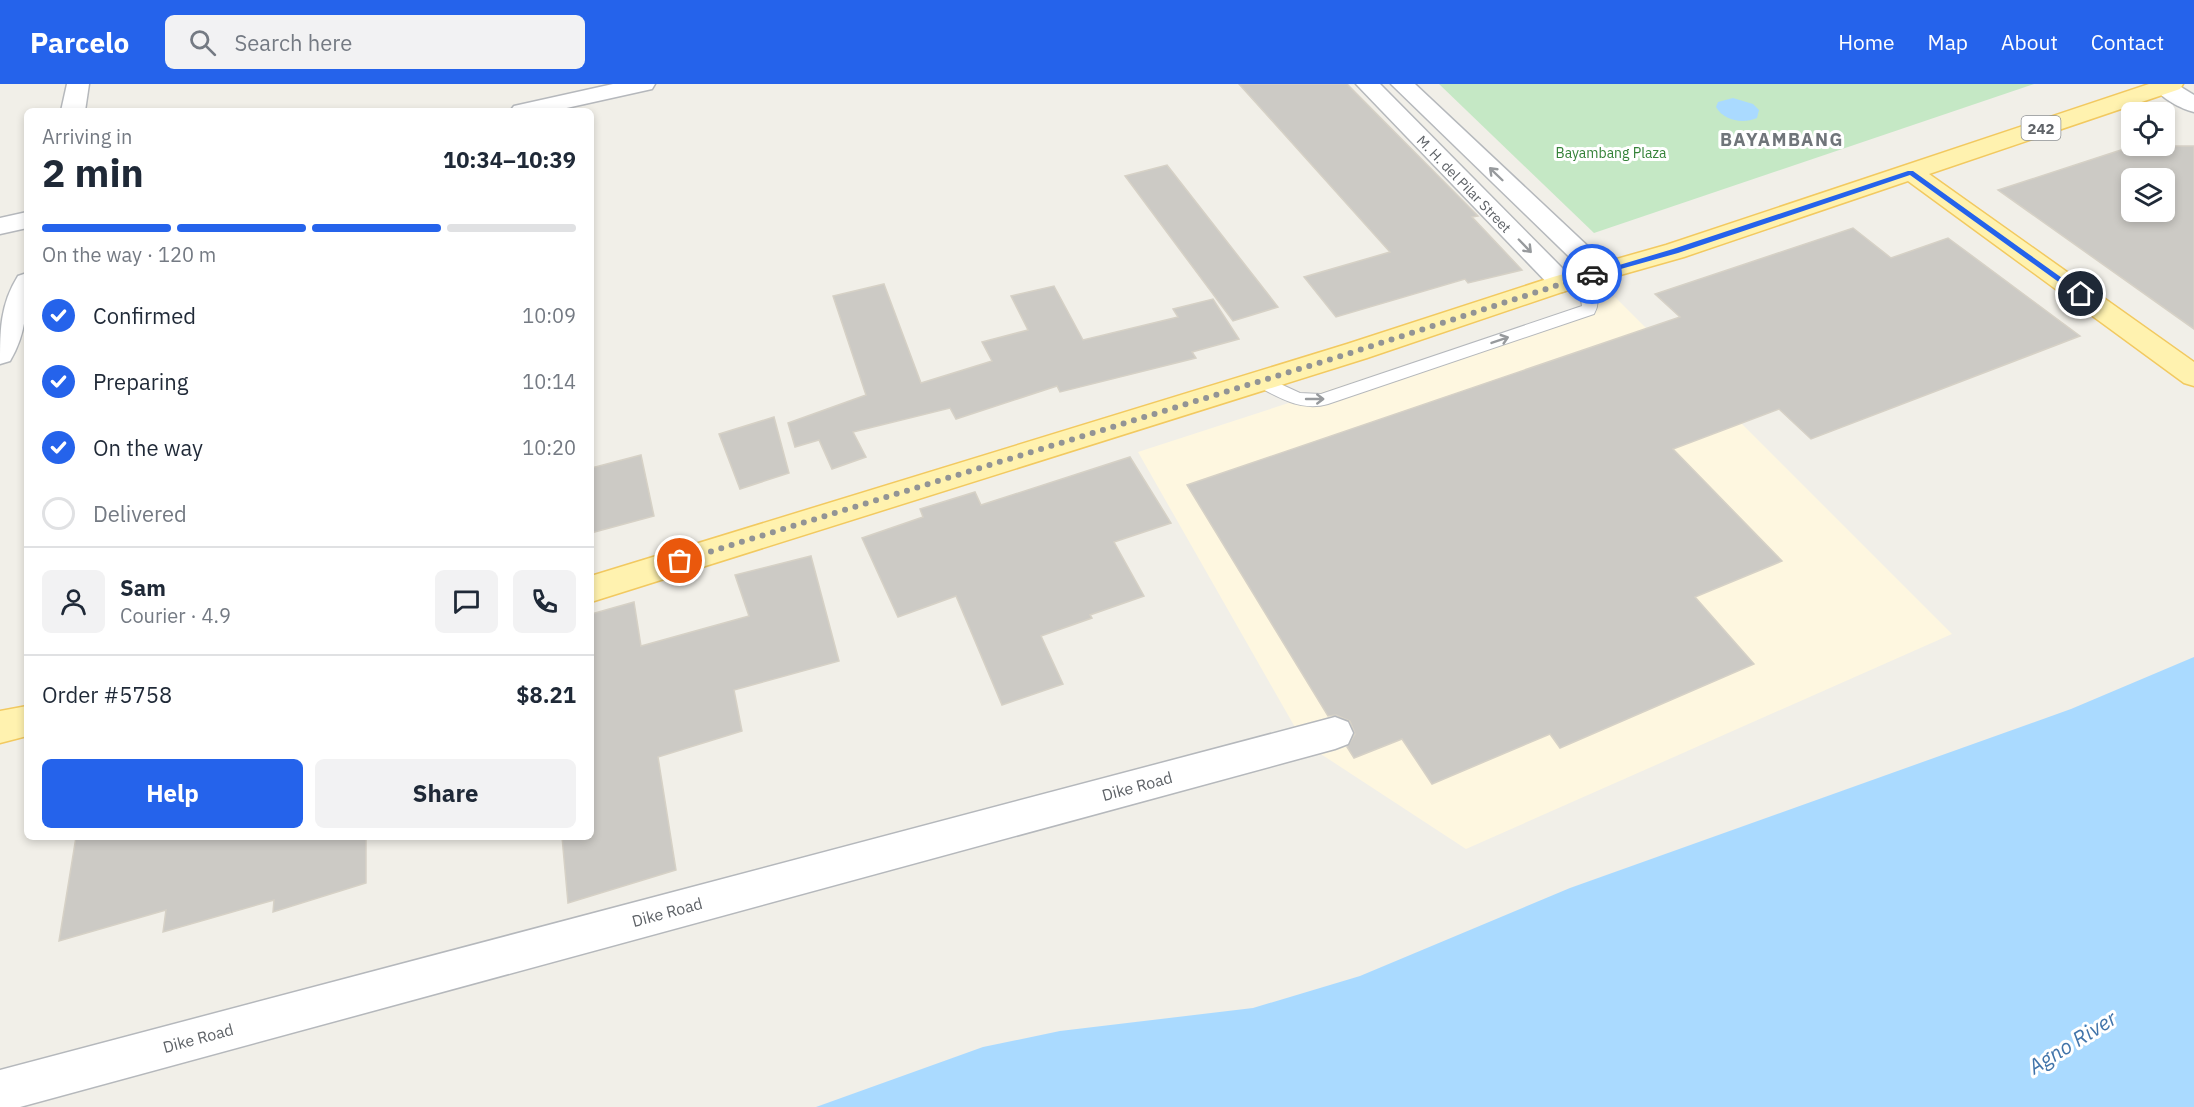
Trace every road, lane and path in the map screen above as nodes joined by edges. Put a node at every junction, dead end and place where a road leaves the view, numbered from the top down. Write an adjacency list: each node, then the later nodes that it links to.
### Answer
1 (78, 84): 7 (street)
2 (644, 84): 8 (street)
3 (1367, 84): 12 (street, M. H. del Pilar Street, one-way to 12)
4 (1402, 84): 12 (street, M. H. del Pilar Street, one-way to 4)
5 (2166, 85): 6 (street); 9 (main road, 242)
6 (2194, 105)
7 (74, 108)
8 (536, 108)
9 (1911, 172): 12 (main road, 242); 15 (main road)
10 (24, 221): 11 (street)
11 (0, 226)
12 (1580, 278): 16 (main road, 242); 16 (lane, one-way to 12)
13 (24, 290): 14 (street)
14 (0, 354)
15 (2194, 376)
16 (1261, 381): 17 (main road, 242)
17 (594, 588)
18 (24, 722): 19 (main road)
19 (0, 727)
20 (1335, 733): 21 (street, Dike Road)
21 (0, 1092)

